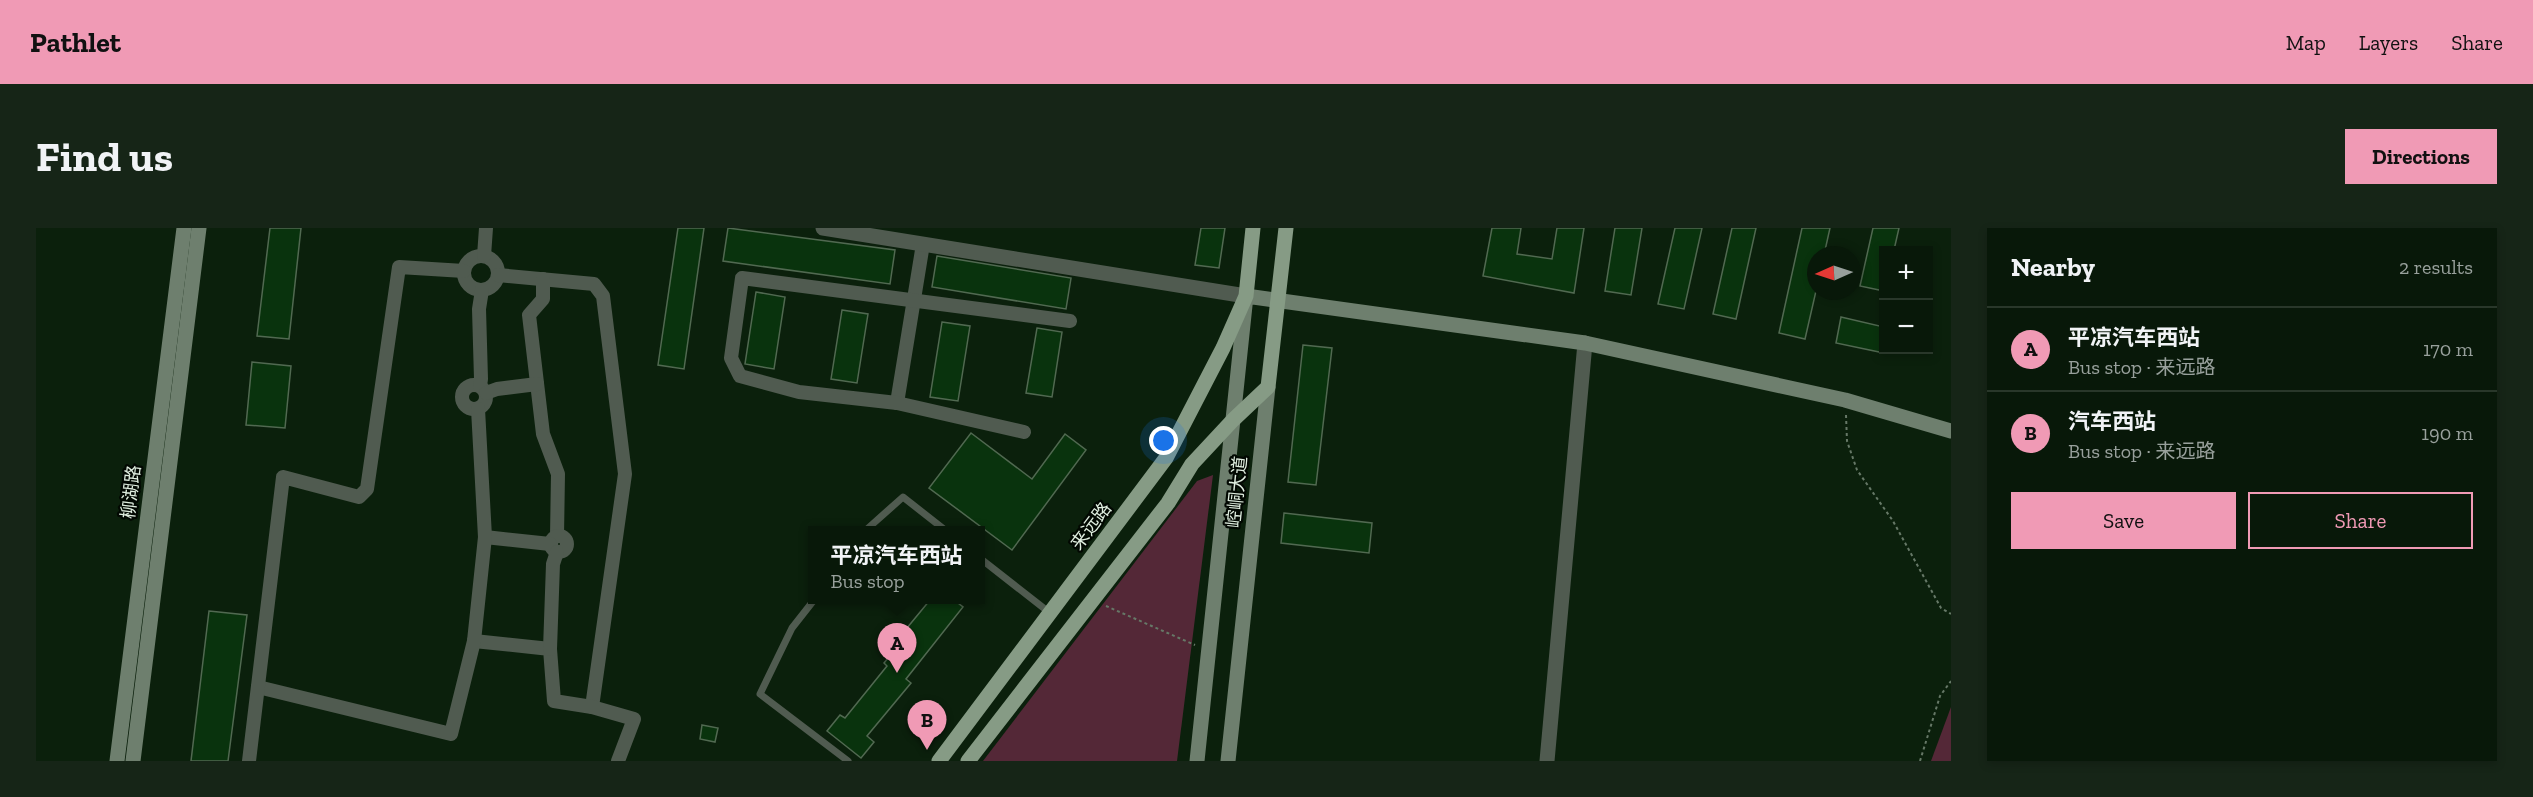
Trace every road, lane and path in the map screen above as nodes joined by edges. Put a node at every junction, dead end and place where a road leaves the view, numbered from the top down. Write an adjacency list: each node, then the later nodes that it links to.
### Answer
1 (184, 228): 42 (main road, 柳湖路)
2 (199, 228): 43 (main road, 柳湖路)
3 (486, 228): 8 (street)
4 (823, 228): 7 (street)
5 (1253, 228): 13 (main road, 崆峒大道)
6 (1286, 228): 15 (main road, 崆峒大道)
7 (923, 244): 13 (street); 14 (street)
8 (484, 256): 9 (street); 10 (street)
9 (464, 271): 12 (street); 40 (street)
10 (498, 275): 11 (street); 12 (street)
11 (543, 279): 18 (street); 41 (street)
12 (482, 290): 20 (street)
13 (1246, 296): 15 (main road); 24 (main road, 崆峒大道); 34 (main road, 来远路)
14 (913, 301): 16 (street); 22 (street); 22 (street)
15 (1278, 301): 17 (main road); 19 (main road, 崆峒大道)
16 (1070, 321)
17 (1585, 343): 21 (main road); 51 (street)
18 (537, 384): 20 (street); 30 (street)
19 (1268, 387): 24 (main road); 50 (main road, 崆峒大道)
20 (483, 389): 23 (street); 23 (street)
21 (1845, 400): 25 (main road); 35 (path)
22 (897, 403): 26 (street)
23 (478, 409): 29 (street)
24 (1233, 420): 32 (main road); 38 (main road, 崆峒大道)
25 (1951, 431)
26 (1024, 432)
27 (871, 526): 28 (lane)
28 (939, 526)
29 (485, 537): 30 (street); 36 (street)
30 (554, 544): 37 (street)
31 (985, 562): 34 (lane)
32 (1092, 600): 38 (path); 48 (main road)
33 (811, 604): 46 (lane)
34 (1050, 613): 47 (main road, 来远路)
35 (1951, 614)
36 (474, 641): 37 (street); 40 (street)
37 (550, 649): 41 (street)
38 (1208, 650): 49 (main road, 崆峒大道)
39 (1951, 681): 52 (path)
40 (258, 687): 44 (street)
41 (592, 707): 45 (street)
42 (117, 761)
43 (133, 761)
44 (249, 761)
45 (618, 761)
46 (848, 761)
47 (939, 761)
48 (968, 761)
49 (1197, 761)
50 (1228, 761)
51 (1547, 761)
52 (1920, 761)

